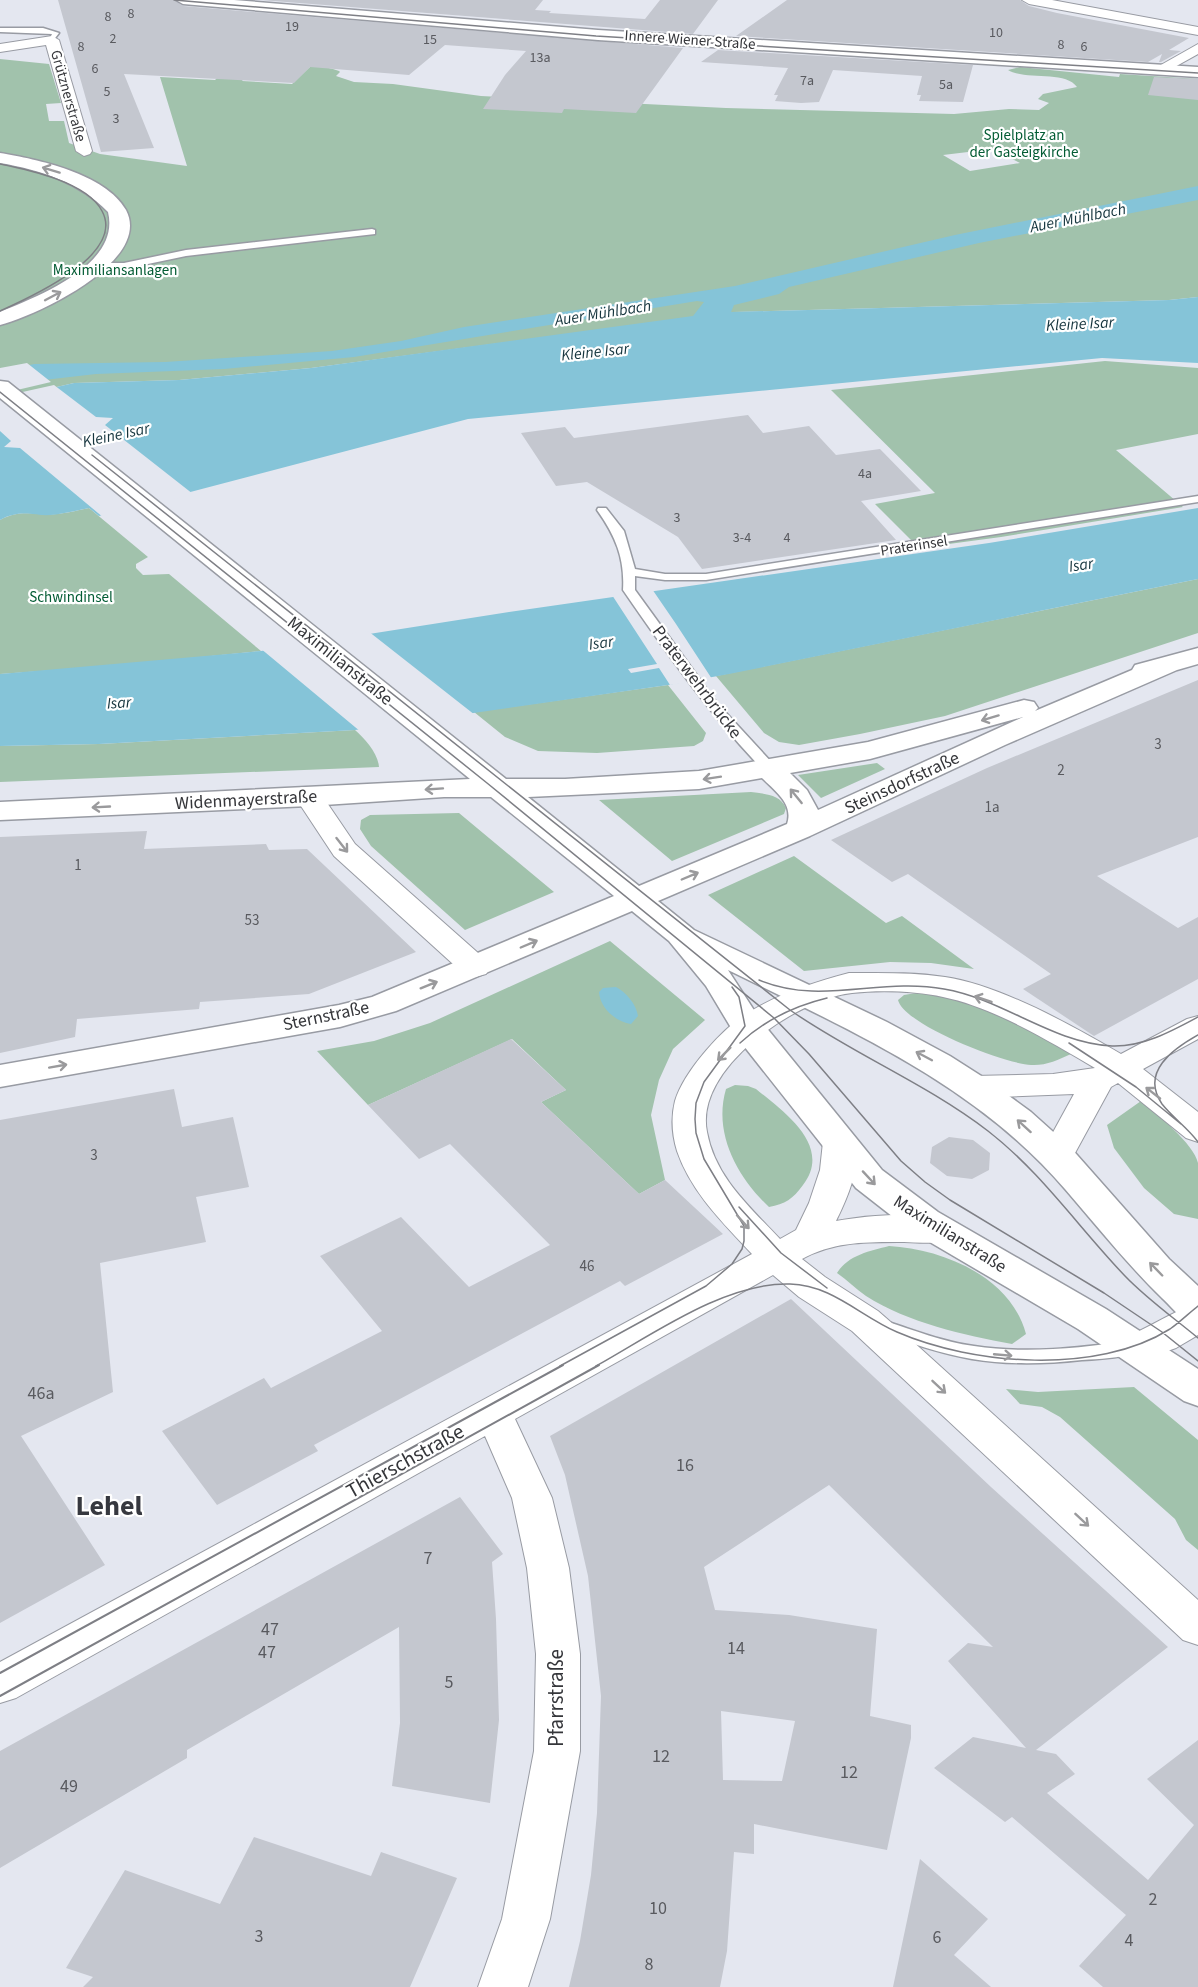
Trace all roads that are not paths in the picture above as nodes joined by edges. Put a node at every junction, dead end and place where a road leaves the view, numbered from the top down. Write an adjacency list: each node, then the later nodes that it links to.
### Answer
1 (183, 0): 8 (main road, Innere Wiener Straße)
2 (1029, 0): 4 (street)
3 (0, 30): 5 (lane)
4 (1198, 31)
5 (52, 40): 6 (street); 10 (street, Grütznerstraße)
6 (0, 48)
7 (1198, 48): 8 (street)
8 (1159, 70): 9 (main road, Innere Wiener Straße)
9 (1198, 72)
10 (84, 151)
11 (0, 158): 13 (main road, one-way to 11)
12 (372, 232): 13 (lane)
13 (96, 266): 14 (main road, one-way to 13)
14 (0, 320)
15 (0, 387): 22 (main road, Maximilianstraße)
16 (1198, 499): 18 (lane, Praterinsel)
17 (602, 510): 18 (lane)
18 (630, 572): 21 (lane, Praterwehrbrücke)
19 (1198, 656): 20 (main road, Steinsdorfstraße)
20 (1167, 665): 21 (main road, Steinsdorfstraße, one-way to 21); 25 (main road, Steinsdorfstraße)
21 (770, 769): 22 (main road, Steinsdorfstraße, one-way to 22); 25 (main road, one-way to 21)
22 (496, 787): 23 (main road, Widenmayerstraße, one-way to 23); 26 (main road, Maximilianstraße)
23 (309, 797): 24 (main road, Widenmayerstraße, one-way to 24); 28 (street, one-way to 28)
24 (0, 811)
25 (799, 830): 26 (main road, Steinsdorfstraße, one-way to 25)
26 (636, 898): 27 (main road, Maximilianstraße); 28 (main road, Sternstraße, one-way to 26)
27 (680, 934): 29 (main road, Maximilianstraße); 31 (main road, Maximilianstraße)
28 (475, 967): 33 (main road, Sternstraße, one-way to 28)
29 (805, 997): 31 (street); 32 (street, one-way to 29); 34 (main road, Maximilianstraße, one-way to 29)
30 (1198, 1026): 32 (street)
31 (748, 1028): 36 (main road, Maximilianstraße); 39 (street, one-way to 39)
32 (1109, 1074): 34 (street); 35 (street, one-way to 32); 37 (street)
33 (0, 1076)
34 (974, 1087): 37 (main road, Maximilianstraße, one-way to 34)
35 (1198, 1130)
36 (840, 1142): 38 (main road, Maximilianstraße, one-way to 38); 39 (street)
37 (1057, 1156): 40 (main road, Maximilianstraße, one-way to 37)
38 (938, 1230): 39 (street, Thierschstraße); 43 (main road, Maximilianstraße)
39 (793, 1248): 42 (street); 45 (street, Thierschstraße)
40 (1198, 1309)
41 (1198, 1317): 43 (street)
42 (865, 1321): 43 (lane, one-way to 43); 46 (street, one-way to 46)
43 (1139, 1347): 44 (main road, Maximilianstraße)
44 (1198, 1390)
45 (492, 1413): 47 (street, Thierschstraße); 48 (street, Pfarrstraße)
46 (1198, 1627)
47 (0, 1684)
48 (503, 1987)

